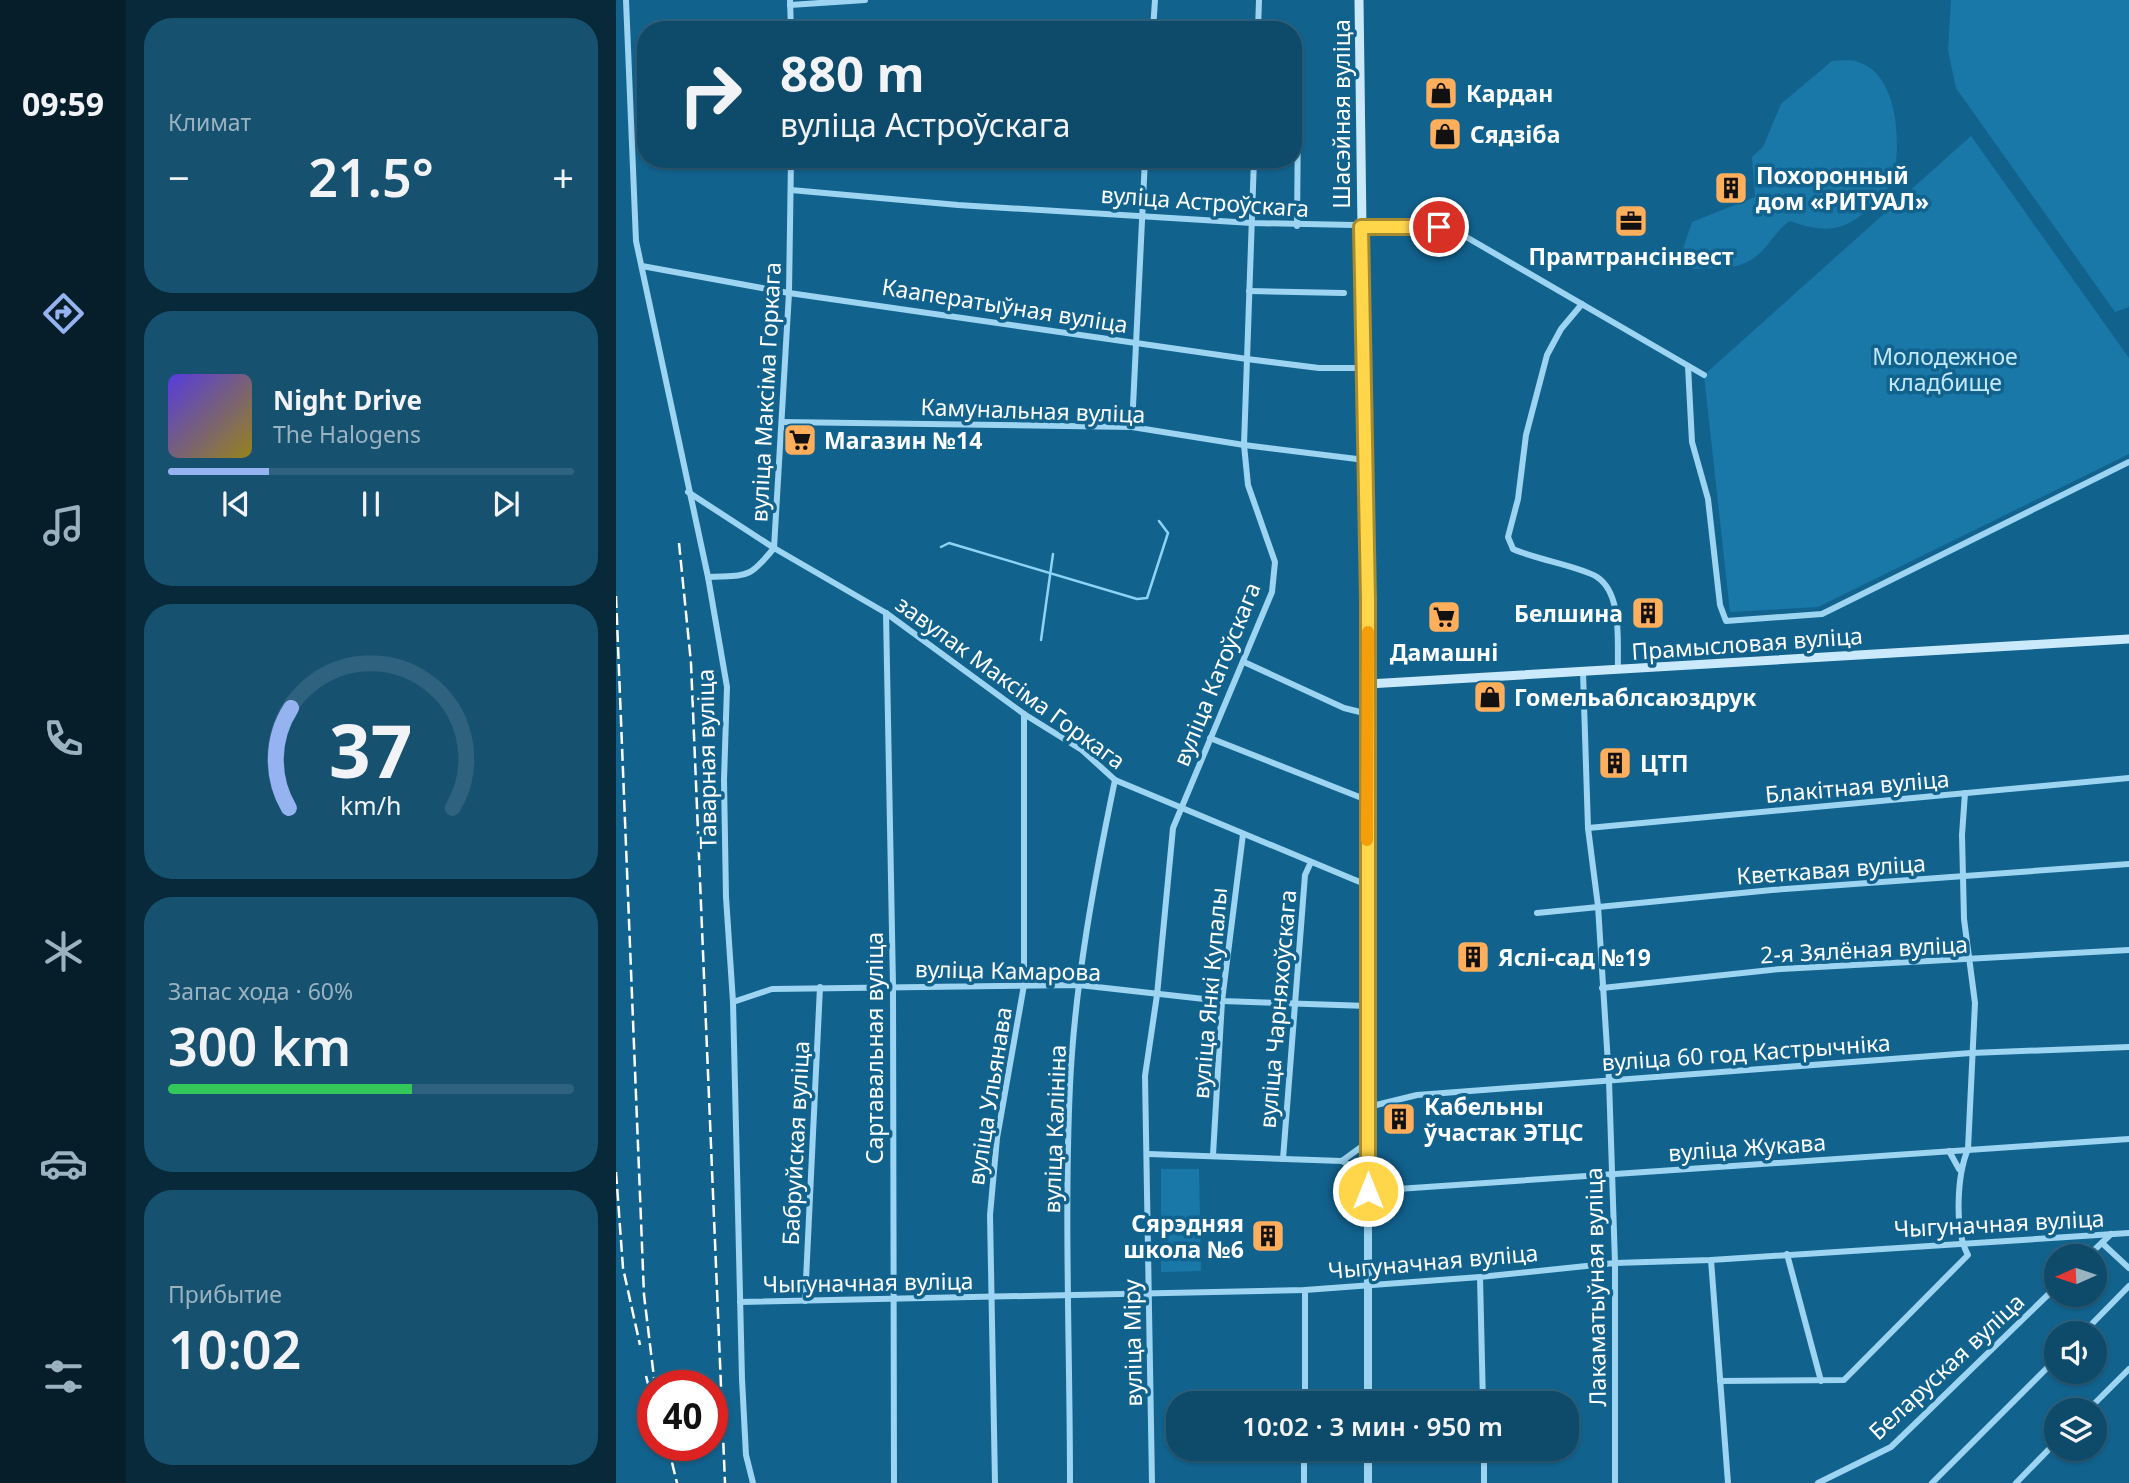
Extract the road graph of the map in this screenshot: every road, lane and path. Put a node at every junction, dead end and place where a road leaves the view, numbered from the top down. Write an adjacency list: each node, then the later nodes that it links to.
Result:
1 (626, 0): 20 (street, Таварная вуліца)
2 (865, 0): 6 (street)
3 (1155, 0): 9 (street)
4 (1259, 0): 10 (street)
5 (1359, 0): 19 (main road, Шасэйная вуліца)
6 (847, 1): 7 (street)
7 (790, 3): 8 (street)
8 (791, 21)
9 (1154, 21)
10 (1258, 21)
11 (791, 168): 15 (street, вуліца Максіма Горкага)
12 (1145, 168): 16 (street)
13 (1254, 168): 17 (street, вуліца Катоўскага)
14 (1298, 168): 18 (street)
15 (790, 190): 16 (street, вуліца Астроўскага); 22 (street, вуліца Максіма Горкага)
16 (1142, 214): 17 (street, вуліца Астроўскага); 25 (street)
17 (1252, 223): 18 (street, вуліца Астроўскага); 21 (street, вуліца Катоўскага)
18 (1297, 226): 19 (street, вуліца Астроўскага)
19 (1361, 227): 24 (street, вуліца Астроўскага); 28 (main road, Шасэйная вуліца)
20 (642, 266): 22 (street, Кааператыўная вуліца); 35 (street, Таварная вуліца)
21 (1249, 291): 23 (street); 26 (street, вуліца Катоўскага)
22 (789, 292): 25 (street, Кааператыўная вуліца); 30 (street, вуліца Максіма Горкага)
23 (1344, 293)
24 (1582, 304): 27 (street, вуліца Астроўскага); 41 (street)
25 (1136, 343): 26 (street, Кааператыўная вуліца); 31 (street)
26 (1247, 359): 28 (street, Кааператыўная вуліца); 32 (street, вуліца Катоўскага)
27 (1688, 366): 29 (street, вуліца Астроўскага); 34 (street)
28 (1364, 368): 33 (main road, Шасэйная вуліца)
29 (1704, 375)
30 (782, 422): 31 (street, Камунальная вуліца); 36 (street, вуліца Максіма Горкага)
31 (1132, 427): 32 (street, Камунальная вуліца)
32 (1244, 445): 33 (street, Камунальная вуліца); 40 (street, вуліца Катоўскага)
33 (1366, 460): 43 (main road, Шасэйная вуліца)
34 (2129, 462)
35 (688, 492): 36 (street, завулак Максіма Горкага); 37 (street, Таварная вуліца)
36 (774, 548): 37 (street, вуліца Максіма Горкага); 38 (street, завулак Максіма Горкага)
37 (708, 577): 69 (street, Таварная вуліца)
38 (886, 613): 44 (street, завулак Максіма Горкага); 64 (street, Сартавальная вуліца)
39 (2129, 639): 41 (main road, Прамысловая вуліца)
40 (1244, 662): 45 (street); 46 (street, вуліца Катоўскага)
41 (1618, 670): 42 (main road, Прамысловая вуліца)
42 (1583, 672): 43 (main road, Прамысловая вуліца); 52 (street, Лакаматыўная вуліца)
43 (1368, 684): 45 (street, Шасэйная вуліца)
44 (1024, 714): 48 (street, завулак Максіма Горкага); 62 (street, вуліца Ульянава)
45 (1368, 714): 50 (street, Шасэйная вуліца)
46 (1210, 738): 50 (street); 51 (street, вуліца Катоўскага)
47 (2129, 778): 49 (street, Блакітная вуліца)
48 (1115, 780): 51 (street, завулак Максіма Горкага); 63 (street, вуліца Калініна)
49 (1965, 793): 52 (street, Блакітная вуліца); 56 (street)
50 (1367, 800): 57 (street, Шасэйная вуліца)
51 (1181, 806): 53 (street, завулак Максіма Горкага); 67 (street, вуліца Катоўскага)
52 (1588, 828): 58 (street, Лакаматыўная вуліца)
53 (1243, 834): 54 (street, завулак Максіма Горкага); 68 (street, вуліца Янкі Купалы)
54 (1311, 862): 57 (street, завулак Максіма Горкага); 70 (street, вуліца Чарняхоўскага)
55 (2129, 864): 56 (street, Кветкавая вуліца)
56 (1962, 877): 58 (street, Кветкавая вуліца); 61 (street)
57 (1367, 886): 71 (street, Шасэйная вуліца)
58 (1598, 906): 59 (street, Кветкавая вуліца); 66 (street, Лакаматыўная вуліца)
59 (1536, 913)
60 (2129, 950): 61 (street, 2-я Зялёная вуліца)
61 (1970, 961): 66 (street, 2-я Зялёная вуліца); 73 (street)
62 (1024, 985): 63 (street, вуліца Камарова); 64 (street, вуліца Камарова); 103 (street, вуліца Ульянава)
63 (1079, 985): 67 (street, вуліца Камарова); 102 (street, вуліца Калініна)
64 (893, 986): 65 (street, вуліца Камарова); 105 (street, Сартавальная вуліца)
65 (820, 987): 69 (street, вуліца Камарова); 107 (street, Бабруйская вуліца)
66 (1602, 988): 75 (street, Лакаматыўная вуліца)
67 (1157, 995): 68 (street, вуліца Камарова); 74 (street, вуліца Катоўскага)
68 (1223, 1001): 70 (street, вуліца Камарова); 82 (street, вуліца Янкі Купалы)
69 (733, 1002): 106 (street, Таварная вуліца)
70 (1294, 1004): 71 (street, вуліца Камарова); 83 (street, вуліца Чарняхоўскага)
71 (1368, 1006): 76 (street, Шасэйная вуліца)
72 (2129, 1047): 73 (street, вуліца 60 год Кастрычніка)
73 (1971, 1053): 75 (street, вуліца 60 год Кастрычніка); 79 (street)
74 (1145, 1076): 81 (street, вуліца Міру)
75 (1609, 1080): 76 (street, вуліца 60 год Кастрычніка); 86 (street, Лакаматыўная вуліца)
76 (1368, 1107): 78 (street, Шасэйная вуліца)
77 (2129, 1139): 79 (street, вуліца Жукава)
78 (1368, 1142): 84 (street); 87 (street, Шасэйная вуліца)
79 (1968, 1149): 80 (street, вуліца Жукава); 85 (street)
80 (1949, 1151): 85 (street); 86 (street, вуліца Жукава)
81 (1148, 1154): 82 (street); 101 (street, вуліца Міру)
82 (1213, 1155): 83 (street)
83 (1283, 1159): 84 (street)
84 (1342, 1161): 87 (street)
85 (1959, 1169): 91 (street)
86 (1610, 1174): 88 (street, вуліца Жукава); 95 (street, Лакаматыўная вуліца)
87 (1368, 1175): 88 (street, Шасэйная вуліца)
88 (1368, 1191): 98 (street, Шасэйная вуліца)
89 (2129, 1233): 90 (street, Чыгуначная вуліца)
90 (2111, 1234): 91 (street, Чыгуначная вуліца); 92 (street)
91 (1961, 1242): 93 (street, Чыгуначная вуліца); 112 (street)
92 (2102, 1243): 96 (street)
93 (1787, 1254): 94 (street, Чыгуначная вуліца); 112 (street)
94 (1711, 1260): 95 (street, Чыгуначная вуліца); 111 (street)
95 (1615, 1262): 97 (street, Чыгуначная вуліца); 129 (street, Лакаматыўная вуліца)
96 (2129, 1268)
97 (1480, 1277): 98 (street, Чыгуначная вуліца); 115 (street)
98 (1367, 1284): 100 (street, Чыгуначная вуліца); 114 (street, Шасэйная вуліца)
99 (2129, 1286): 108 (street)
100 (1305, 1290): 101 (street, Чыгуначная вуліца); 113 (street)
101 (1149, 1291): 102 (street, Чыгуначная вуліца); 125 (street, вуліца Міру)
102 (1070, 1294): 103 (street, Чыгуначная вуліца); 124 (street, вуліца Калініна)
103 (991, 1297): 105 (street, Чыгуначная вуліца); 123 (street, вуліца Ульянава)
104 (2044, 1299): 131 (street, Беларуская вуліца)
105 (892, 1300): 107 (street, Чыгуначная вуліца); 122 (street, Сартавальная вуліца)
106 (740, 1301): 107 (street, Чыгуначная вуліца); 121 (street, Таварная вуліца)
107 (805, 1301)
108 (2095, 1321)
109 (2129, 1369): 116 (street)
110 (2044, 1371): 132 (street)
111 (1720, 1381): 112 (street); 130 (street)
112 (1821, 1381)
113 (1305, 1391)
114 (1368, 1391)
115 (1483, 1391)
116 (2100, 1398)
117 (2044, 1454): 133 (street)
118 (1304, 1461): 126 (street)
119 (1368, 1461): 127 (street)
120 (1483, 1461): 128 (street)
121 (753, 1483)
122 (894, 1483)
123 (995, 1483)
124 (1070, 1483)
125 (1152, 1483)
126 (1304, 1483)
127 (1368, 1483)
128 (1484, 1483)
129 (1615, 1483)
130 (1728, 1483)
131 (1818, 1483)
132 (1932, 1483)
133 (2016, 1483)

